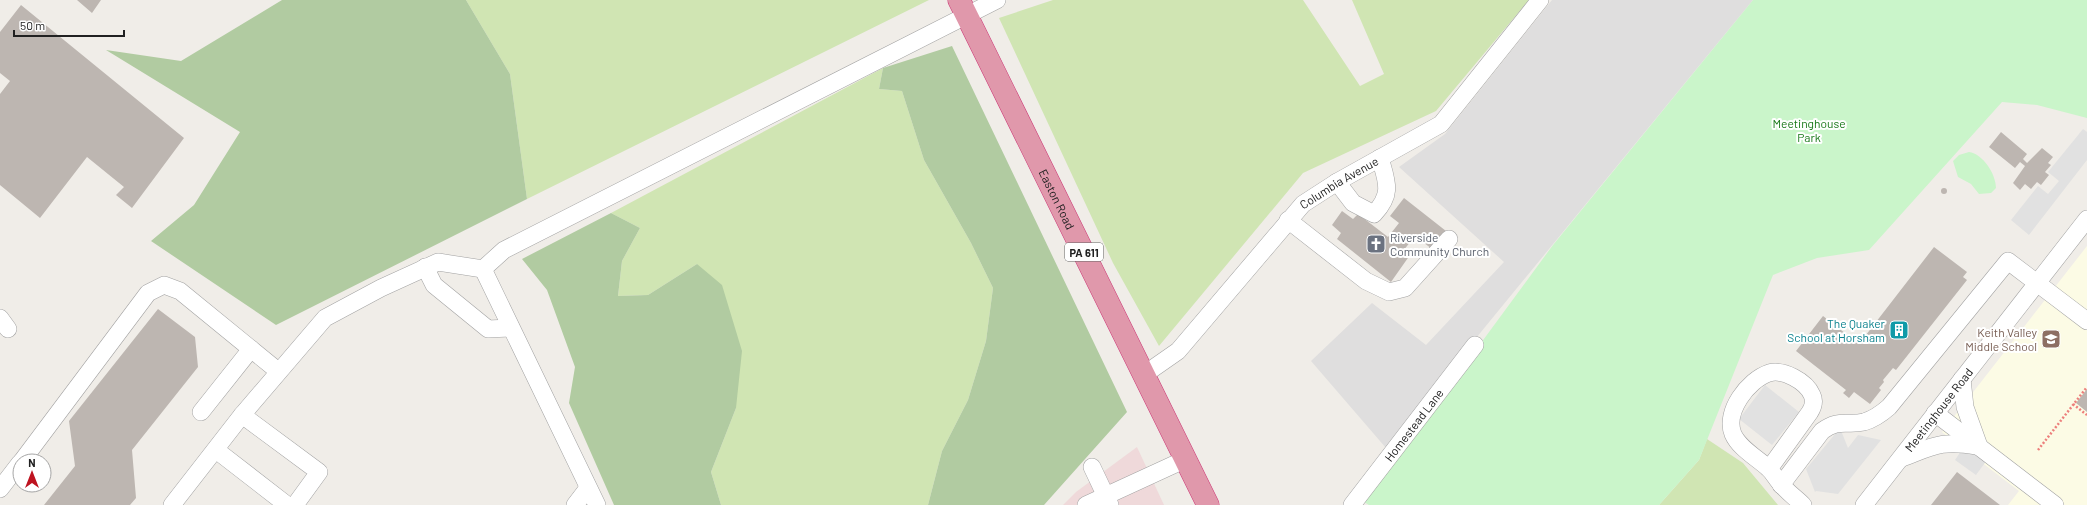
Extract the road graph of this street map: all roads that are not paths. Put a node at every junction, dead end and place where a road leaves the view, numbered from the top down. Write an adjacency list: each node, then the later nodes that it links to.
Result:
1 (997, 0): 3 (street)
2 (1540, 0): 4 (street, Columbia Avenue)
3 (963, 7): 10 (street); 17 (highway, Easton Road / PA 611)
4 (1380, 158): 5 (street, Columbia Avenue); 5 (street)
5 (1337, 182): 7 (street, Columbia Avenue)
6 (2087, 219): 11 (street, Meetinghouse Road)
7 (1288, 220): 8 (street); 17 (street, Columbia Avenue)
8 (1449, 239)
9 (425, 267): 10 (street); 13 (street); 16 (street)
10 (483, 269): 13 (street)
11 (2036, 282): 12 (street); 18 (street, Meetinghouse Road); 30 (street)
12 (2087, 320)
13 (511, 328): 31 (street)
14 (1474, 345): 41 (street, Homestead Lane)
15 (251, 349): 16 (street); 19 (street); 24 (street)
16 (278, 371): 21 (street)
17 (1145, 374): 26 (highway, Easton Road / PA 611)
18 (1962, 379): 20 (street, Meetinghouse Road); 22 (street)
19 (201, 412)
20 (1935, 413): 22 (street); 25 (street, Meetinghouse Road)
21 (242, 415): 23 (street); 36 (street)
22 (1979, 446): 25 (street); 44 (street)
23 (216, 450): 34 (street); 35 (street)
24 (28, 453)
25 (1902, 458): 43 (street, Meetinghouse Road)
26 (1186, 459): 33 (street); 40 (highway, Easton Road / PA 611)
27 (1092, 467): 33 (street)
28 (1769, 469): 28 (street); 30 (street)
29 (12, 474): 32 (street)
30 (1782, 485): 42 (street)
31 (588, 488): 37 (street); 38 (street)
32 (0, 489)
33 (1108, 500): 39 (street)
34 (172, 505)
35 (287, 505)
36 (295, 505)
37 (575, 505)
38 (597, 505)
39 (1086, 505)
40 (1208, 505)
41 (1352, 505)
42 (1803, 505)
43 (1864, 505)
44 (2055, 505)

